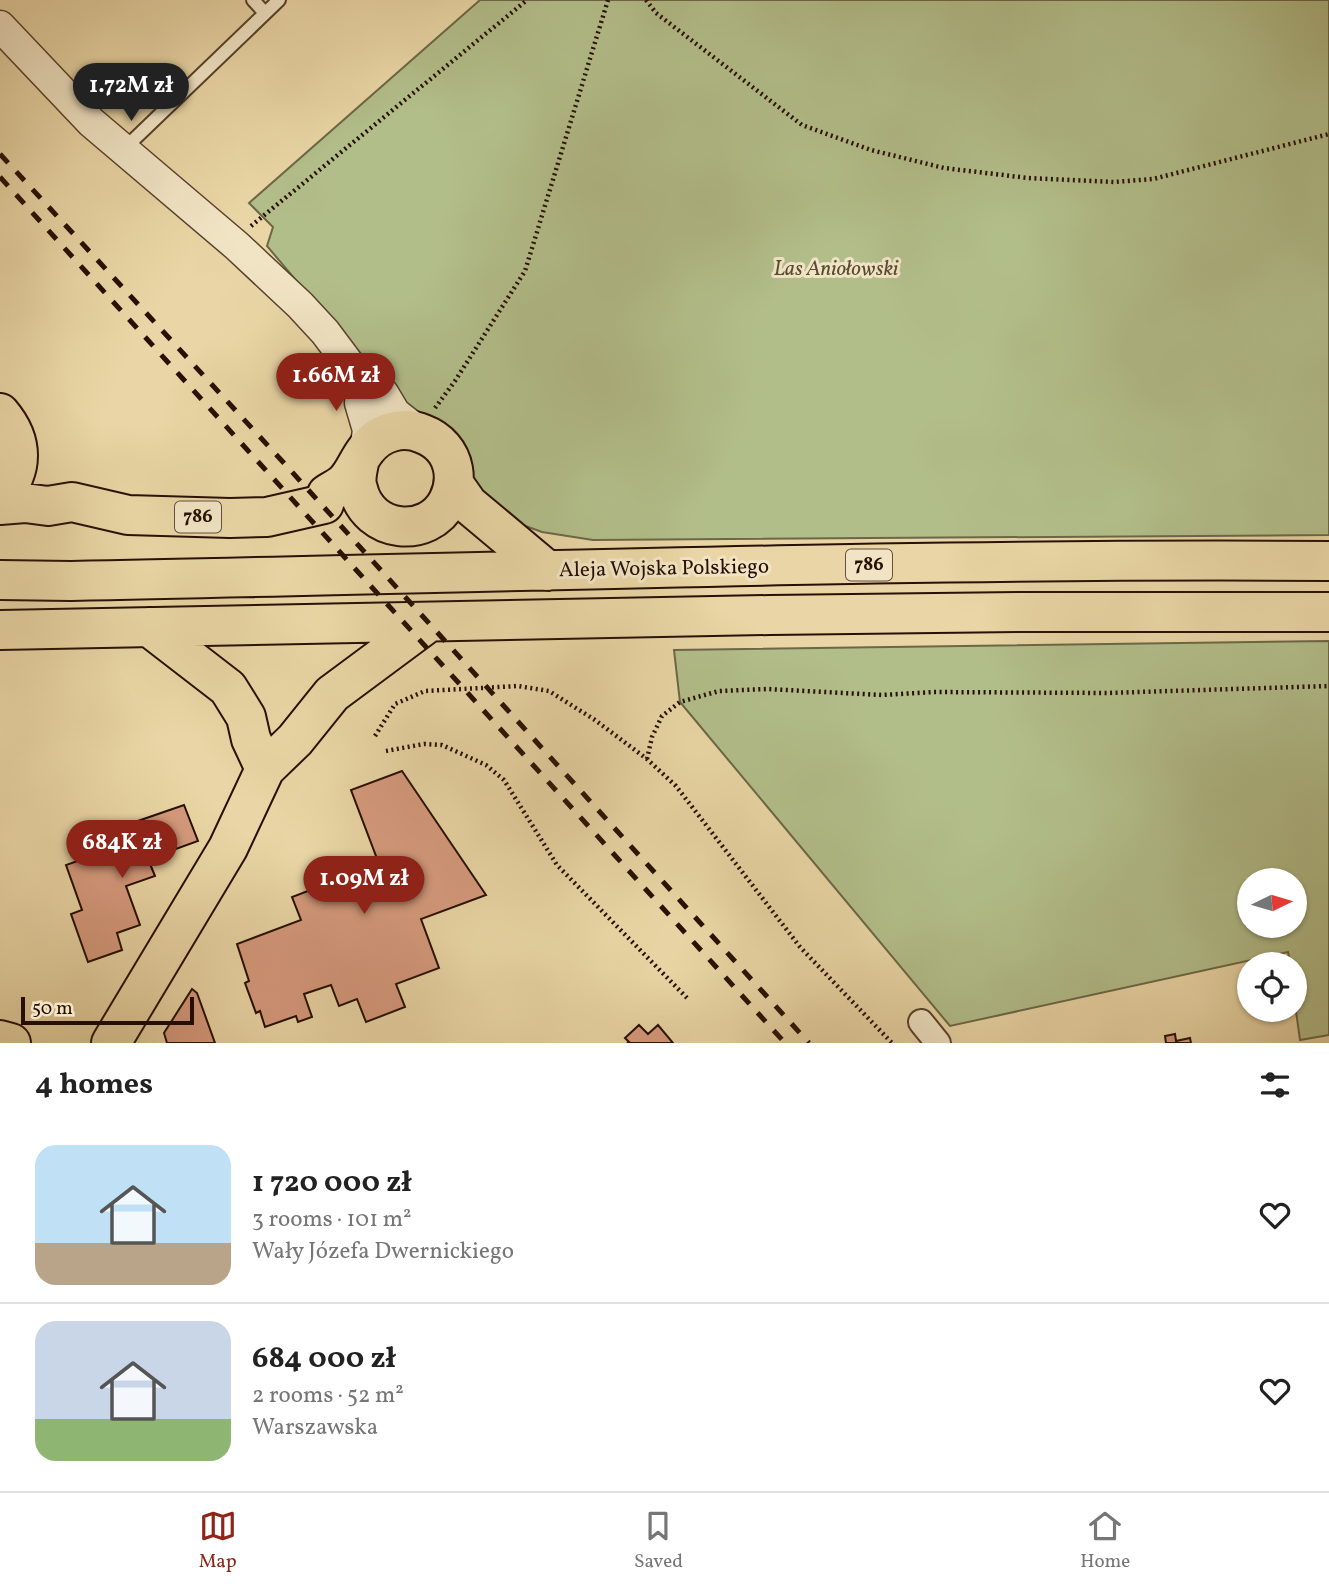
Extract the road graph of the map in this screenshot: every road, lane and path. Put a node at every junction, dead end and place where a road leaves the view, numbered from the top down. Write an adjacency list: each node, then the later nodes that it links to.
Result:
1 (253, 0): 6 (lane)
2 (279, 0): 6 (lane)
3 (527, 0): 10 (path)
4 (608, 0): 13 (path)
5 (646, 0): 8 (path)
6 (265, 13): 9 (lane)
7 (0, 26): 9 (street)
8 (1329, 134)
9 (124, 149): 10 (street)
10 (237, 246): 11 (street)
11 (361, 380): 13 (street); 15 (street)
12 (0, 413): 14 (main road)
13 (418, 432): 15 (main road); 16 (main road)
14 (19, 456): 17 (main road); 18 (main road)
15 (362, 457): 19 (main road); 21 (main road)
16 (454, 484): 21 (main road, 786); 23 (main road)
17 (0, 498)
18 (72, 502): 19 (main road, 786); 20 (main road, 786)
19 (324, 504): 21 (main road, 786)
20 (0, 505)
21 (369, 512)
22 (1329, 561): 23 (main road, Aleja Wojska Polskiego / 786)
23 (548, 571): 24 (main road, Aleja Wojska Polskiego)
24 (0, 580)
25 (1329, 612): 26 (main road)
26 (429, 622): 27 (main road); 33 (main road)
27 (149, 627): 28 (main road); 33 (main road)
28 (0, 630)
29 (1329, 686): 32 (path)
30 (375, 736): 32 (path)
31 (386, 751): 34 (path)
32 (647, 760): 39 (path)
33 (265, 769): 36 (main road)
34 (689, 1000)
35 (921, 1022): 40 (street)
36 (110, 1041)
37 (0, 1042): 38 (main road)
38 (11, 1043)
39 (891, 1043)
40 (939, 1043)

